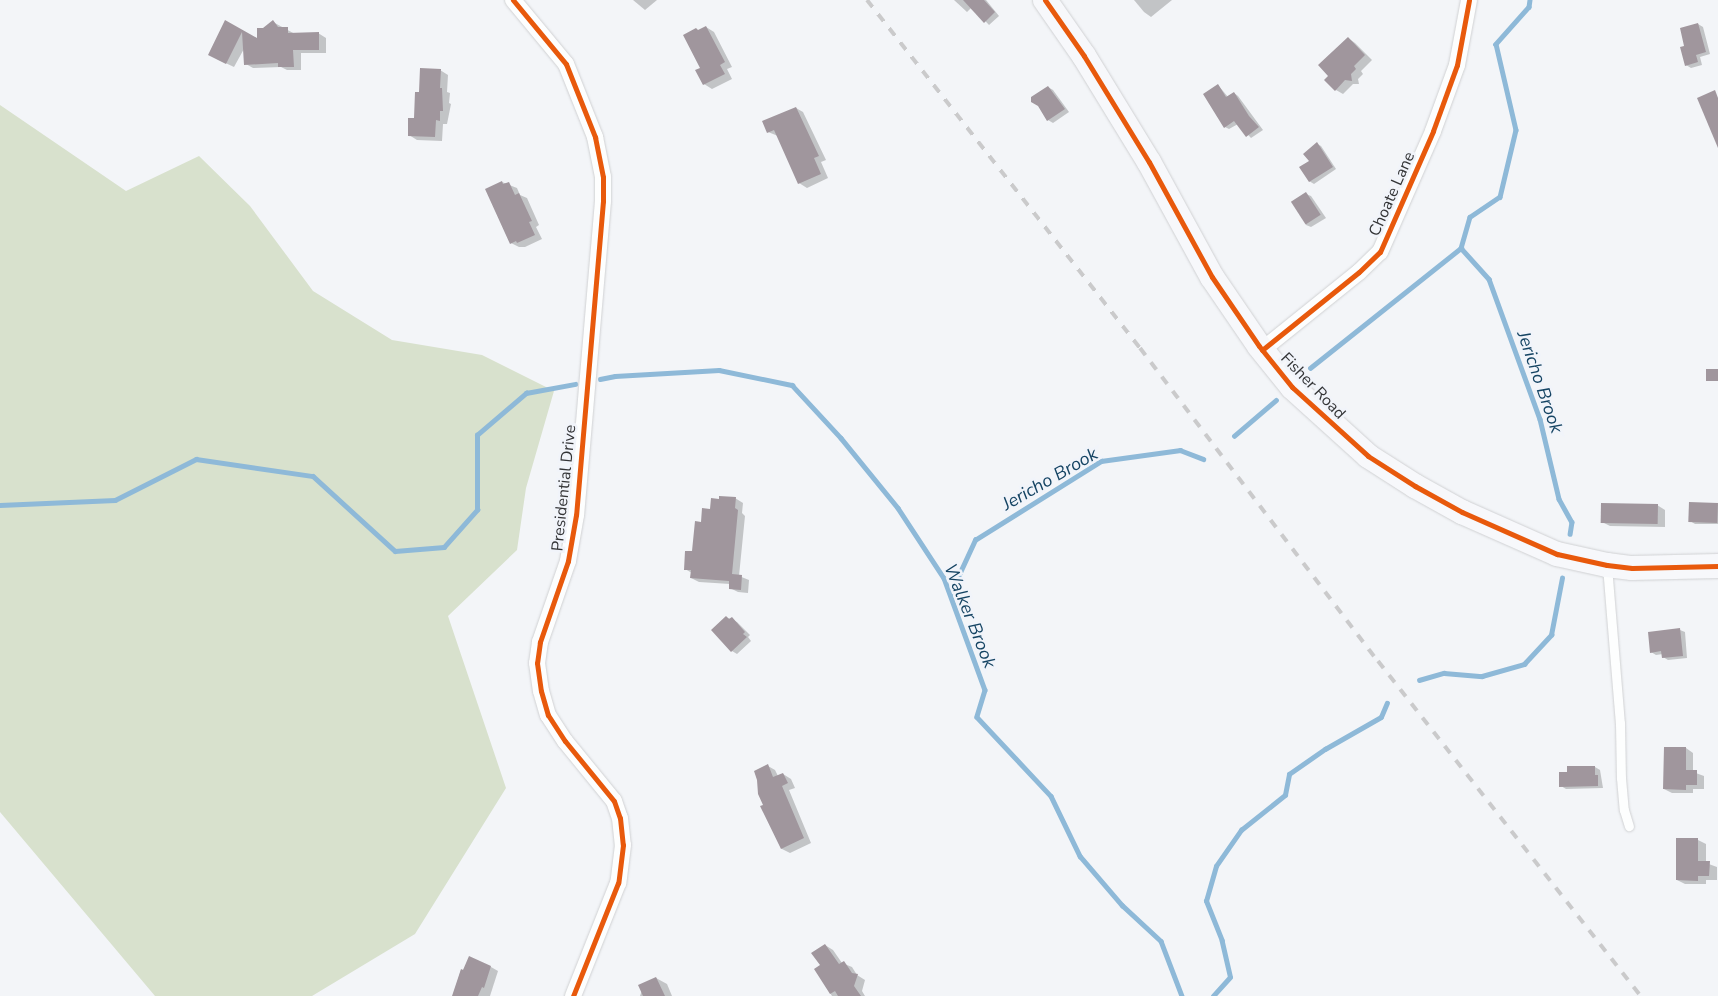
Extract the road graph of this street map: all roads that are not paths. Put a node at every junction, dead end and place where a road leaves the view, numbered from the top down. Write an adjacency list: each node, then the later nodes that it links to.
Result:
1 (513, 0): 8 (street, Presidential Drive)
2 (1045, 0): 4 (street, Fisher Road)
3 (1469, 0): 4 (street, Choate Lane)
4 (1262, 350): 5 (street, Fisher Road)
5 (1607, 565): 6 (street, Fisher Road); 7 (lane)
6 (1718, 566)
7 (1629, 826)
8 (573, 996)

